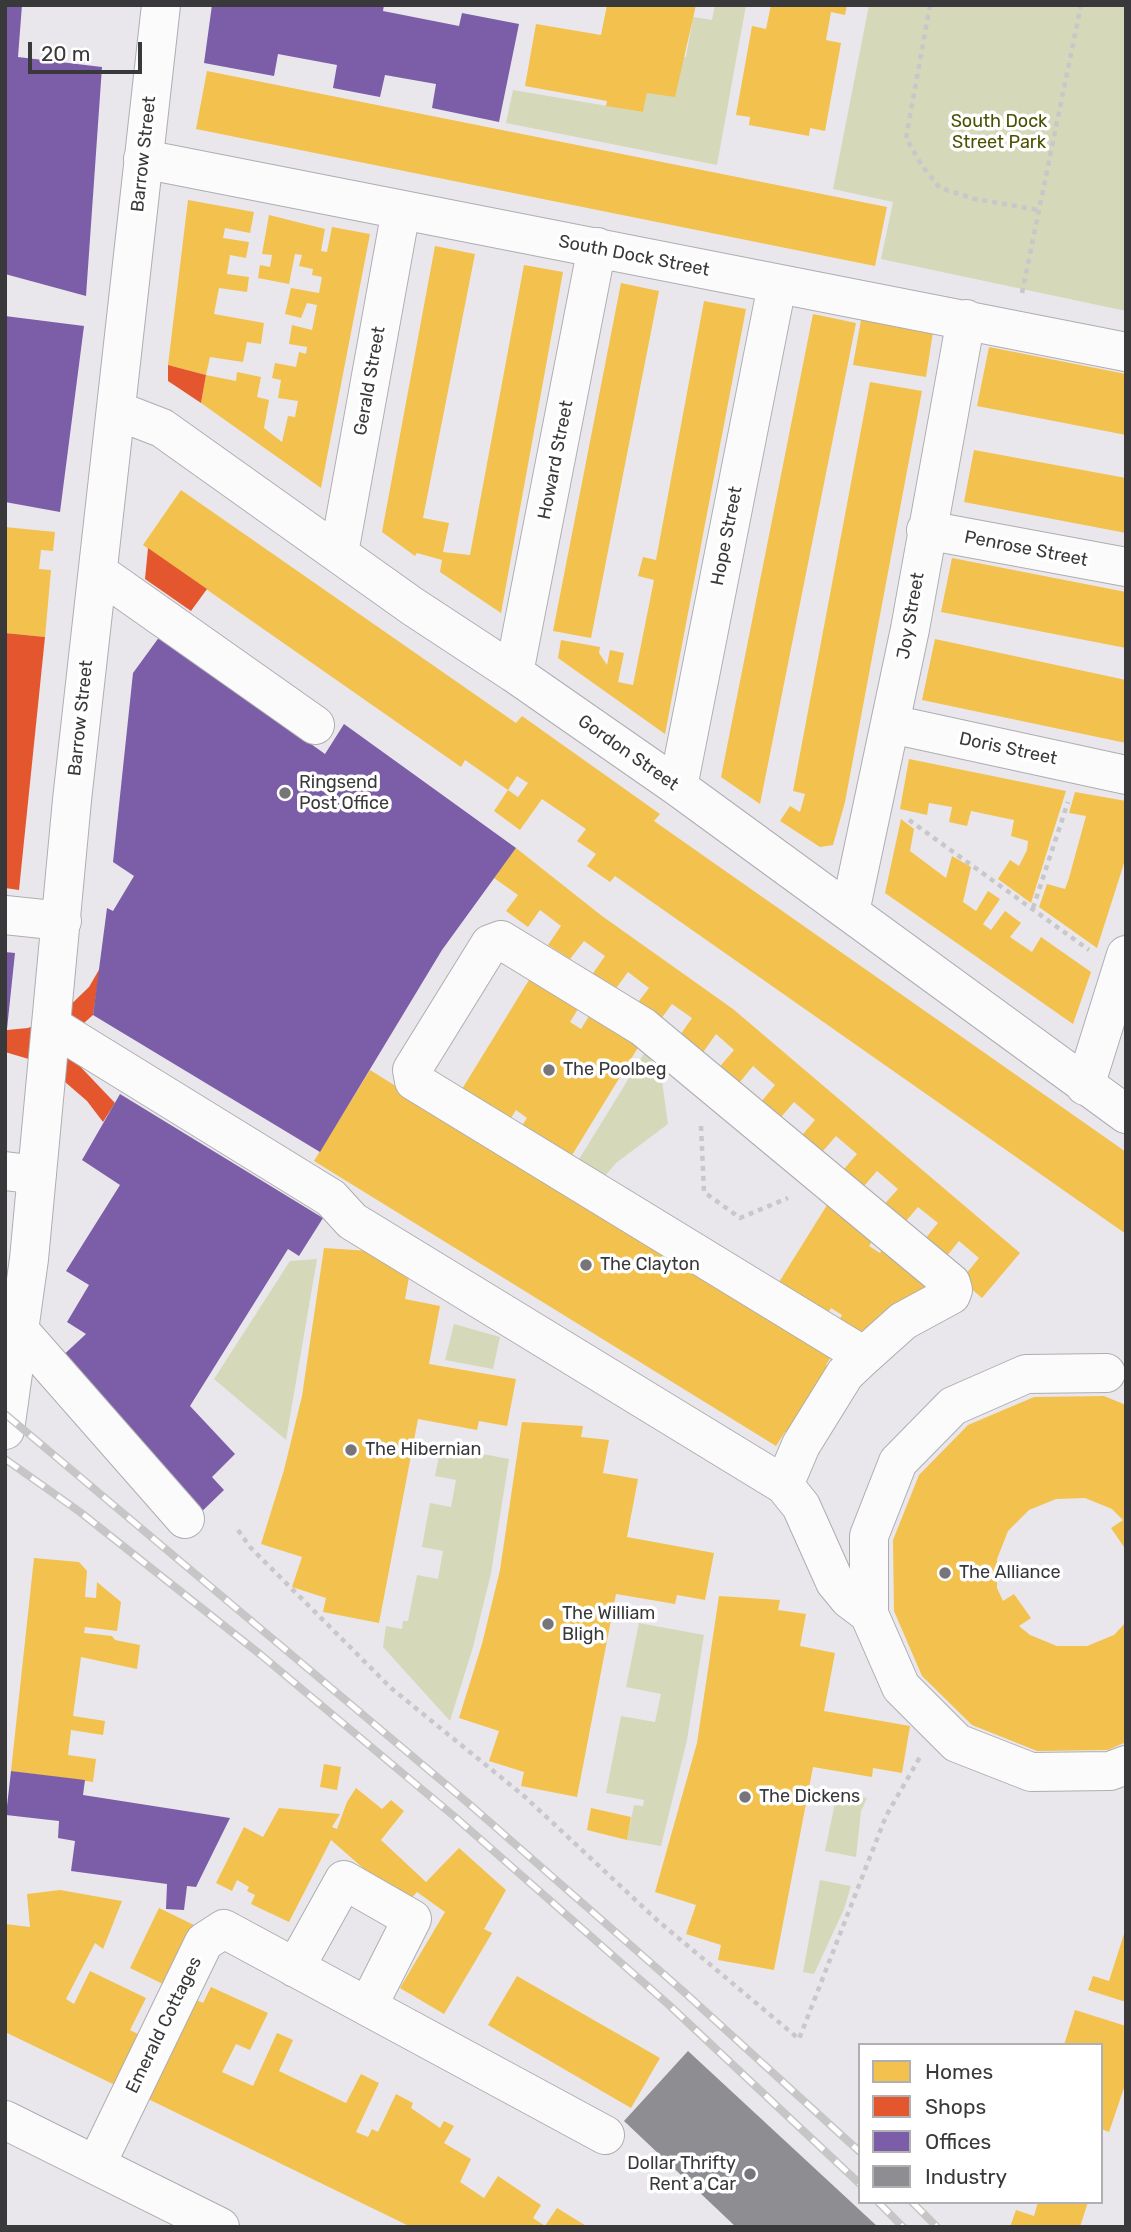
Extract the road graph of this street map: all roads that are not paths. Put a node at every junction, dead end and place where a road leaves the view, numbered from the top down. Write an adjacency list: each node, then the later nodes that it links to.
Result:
1 (161, 5): 2 (street, Barrow Street)
2 (143, 159): 3 (street, South Dock Street); 8 (street, Barrow Street)
3 (401, 210): 4 (street, South Dock Street); 10 (street, Gerald Street)
4 (597, 247): 5 (street, South Dock Street); 13 (street, Howard Street)
5 (777, 285): 6 (street, South Dock Street); 17 (street, Hope Street)
6 (966, 319): 7 (street, South Dock Street); 9 (street, Joy Street)
7 (1126, 352)
8 (118, 411): 10 (street, Gordon Street); 12 (street, Barrow Street)
9 (926, 530): 11 (street, Penrose Street); 14 (street, Joy Street)
10 (339, 553): 13 (street, Gordon Street)
11 (1126, 567)
12 (98, 572): 15 (street); 20 (street, Barrow Street)
13 (514, 673): 17 (street, Gordon Street)
14 (891, 724): 16 (street, Doris Street); 18 (street, Joy Street)
15 (314, 725)
16 (1126, 775)
17 (678, 787): 18 (street, Gordon Street)
18 (850, 912): 23 (street, Gordon Street)
19 (5, 915): 20 (street)
20 (62, 921): 22 (street, Barrow Street)
21 (1123, 963): 23 (street)
22 (52, 1026): 25 (street, Barrow Street); 30 (street)
23 (1085, 1086): 24 (street, Gordon Street)
24 (1126, 1114)
25 (21, 1173): 26 (street, Barrow Street)
26 (19, 1330): 29 (street, Barrow Street); 31 (street)
27 (864, 1356): 27 (street); 30 (street)
28 (1106, 1373): 32 (street)
29 (5, 1430)
30 (784, 1485): 32 (street)
31 (185, 1518)
32 (869, 1614): 33 (street)
33 (1126, 1765)
34 (295, 1968): 35 (street, Emerald Cottages); 35 (street); 38 (street, Emerald Cottages)
35 (368, 2006): 37 (street, Emerald Cottages)
36 (5, 2120): 38 (street)
37 (605, 2136)
38 (96, 2165): 39 (street)
39 (220, 2227)

